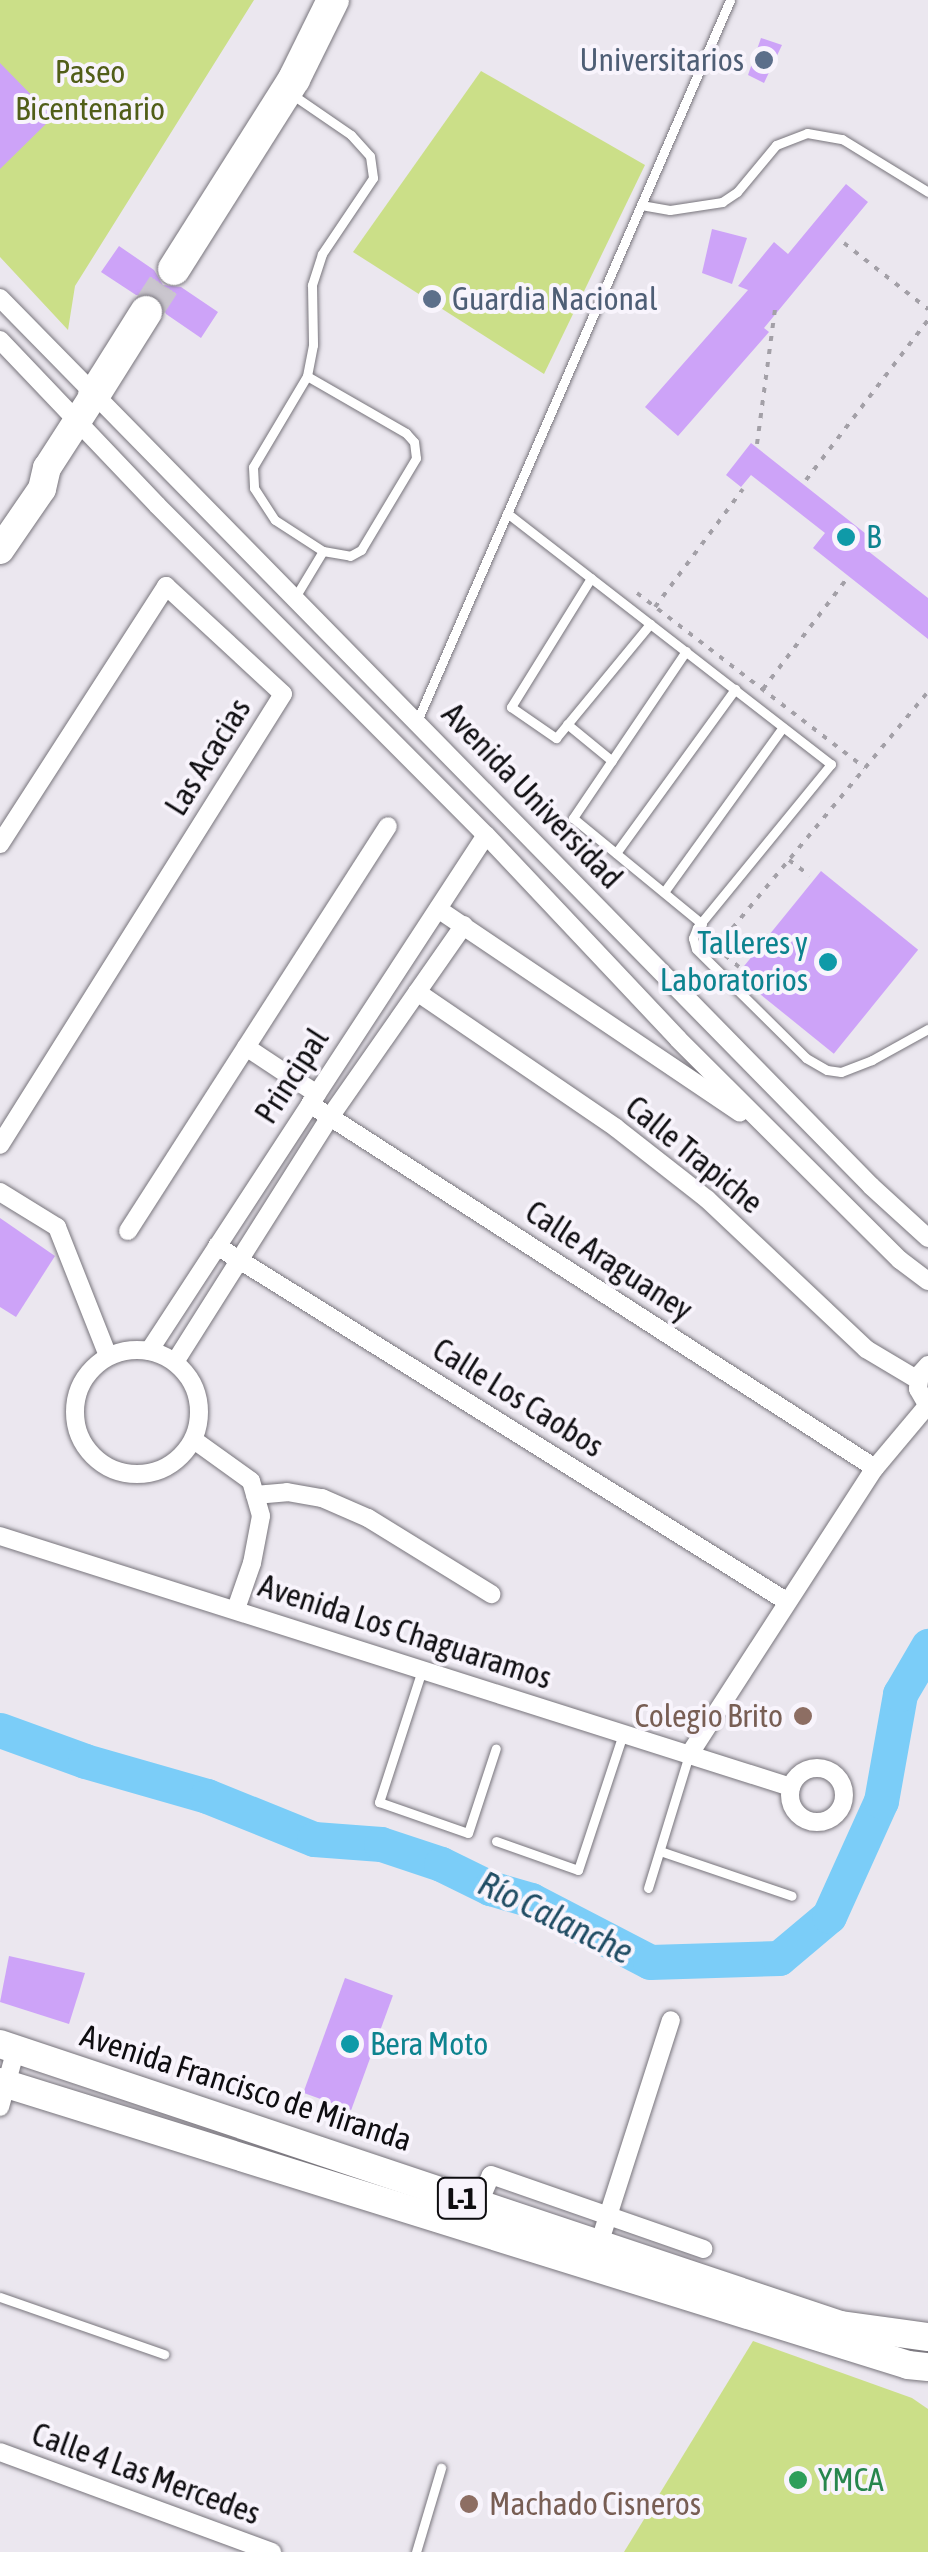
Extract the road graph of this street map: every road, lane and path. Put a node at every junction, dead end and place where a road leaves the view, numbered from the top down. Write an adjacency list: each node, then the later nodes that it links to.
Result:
1 (332, 0): 4 (highway)
2 (359, 0): 4 (highway)
3 (730, 0): 6 (lane)
4 (290, 85): 8 (highway); 15 (lane)
5 (928, 192): 6 (lane)
6 (641, 205): 21 (lane)
7 (844, 242): 11 (path)
8 (174, 269)
9 (0, 298): 16 (street)
10 (776, 308): 17 (path)
11 (928, 309)
12 (146, 312): 16 (highway)
13 (928, 320): 19 (path)
14 (0, 340): 16 (street)
15 (308, 376): 24 (lane); 24 (lane)
16 (86, 407): 18 (main road); 28 (street, Avenida Universidad); 38 (street, Avenida Universidad)
17 (757, 444)
18 (47, 468): 22 (main road); 23 (main road)
19 (806, 480)
20 (743, 488): 29 (path)
21 (507, 513): 25 (lane); 35 (lane)
22 (0, 521)
23 (0, 550)
24 (323, 551): 28 (lane)
25 (591, 578): 30 (lane); 36 (lane)
26 (846, 581): 33 (path)
27 (624, 584): 29 (path)
28 (294, 599): 35 (street, Avenida Universidad)
29 (655, 607): 33 (path)
30 (650, 624): 31 (lane); 36 (lane)
31 (686, 652): 32 (lane); 39 (lane)
32 (735, 689): 37 (lane); 44 (lane)
33 (763, 690): 40 (path)
34 (928, 692): 40 (path)
35 (417, 721): 38 (street); 61 (street, Avenida Universidad)
36 (567, 724): 39 (lane)
37 (783, 726): 47 (lane); 49 (lane)
38 (402, 750): 42 (street, Avenida Universidad)
39 (612, 761): 44 (lane)
40 (865, 768): 45 (path)
41 (388, 826): 54 (street)
42 (486, 835): 48 (street, Principal); 57 (street, Avenida Universidad)
43 (0, 844): 58 (street, Las Acacias)
44 (616, 853): 47 (lane)
45 (789, 860): 46 (path); 51 (path)
46 (810, 876)
47 (664, 892): 49 (lane)
48 (438, 909): 50 (street, Avenida Universidad); 55 (street, Principal)
49 (702, 924): 53 (lane)
50 (464, 925): 52 (street, Principal); 57 (street, Avenida Universidad)
51 (739, 967)
52 (417, 992): 56 (street, Principal); 68 (street, Calle Trapiche)
53 (928, 1029)
54 (246, 1048): 55 (street, Calle Araguaney); 60 (street)
55 (314, 1099): 56 (street, Calle Araguaney); 62 (street, Principal)
56 (330, 1117): 63 (street, Principal); 71 (street, Calle Araguaney)
57 (777, 1138): 64 (street, Avenida Universidad)
58 (0, 1146)
59 (0, 1192): 66 (street)
60 (128, 1232)
61 (928, 1238)
62 (217, 1246): 63 (street, Calle Los Caobos); 65 (street, Principal)
63 (238, 1258): 67 (street, Principal); 75 (street, Calle Los Caobos)
64 (928, 1281)
65 (150, 1350): 66 (street); 67 (street)
66 (108, 1356): 70 (street)
67 (174, 1362): 70 (street)
68 (923, 1372): 69 (street)
69 (928, 1406): 71 (street)
70 (194, 1440): 72 (street)
71 (875, 1468): 75 (street)
72 (255, 1495): 74 (street); 76 (street)
73 (0, 1536): 76 (street, Avenida Los Chaguaramos)
74 (491, 1594)
75 (786, 1600): 80 (street)
76 (236, 1609): 77 (street, Avenida Los Chaguaramos)
77 (422, 1669): 78 (street, Avenida Los Chaguaramos); 79 (lane)
78 (623, 1734): 80 (street, Avenida Los Chaguaramos); 82 (lane)
79 (496, 1748)
80 (689, 1755): 81 (street, Avenida Los Chaguaramos); 83 (lane)
81 (791, 1787)
82 (496, 1842)
83 (660, 1851): 84 (lane); 85 (lane)
84 (648, 1888)
85 (792, 1896)
86 (671, 2020): 90 (street)
87 (8, 2046): 88 (street); 89 (main road, Avenida Francisco de Miranda / L-1)
88 (3, 2091): 96 (main road, Avenida Francisco de Miranda / L-1)
89 (479, 2203): 90 (street); 91 (main road, Avenida Francisco de Miranda / L-1)
90 (609, 2215): 91 (street); 92 (street)
91 (600, 2244): 94 (main road, Avenida Francisco de Miranda / L-1)
92 (704, 2248)
93 (0, 2296): 95 (lane)
94 (928, 2337)
95 (164, 2354)
96 (921, 2370)
97 (0, 2452): 99 (street, Calle 4 Las Mercedes)
98 (441, 2468): 100 (lane)
99 (272, 2552)
100 (416, 2552)

